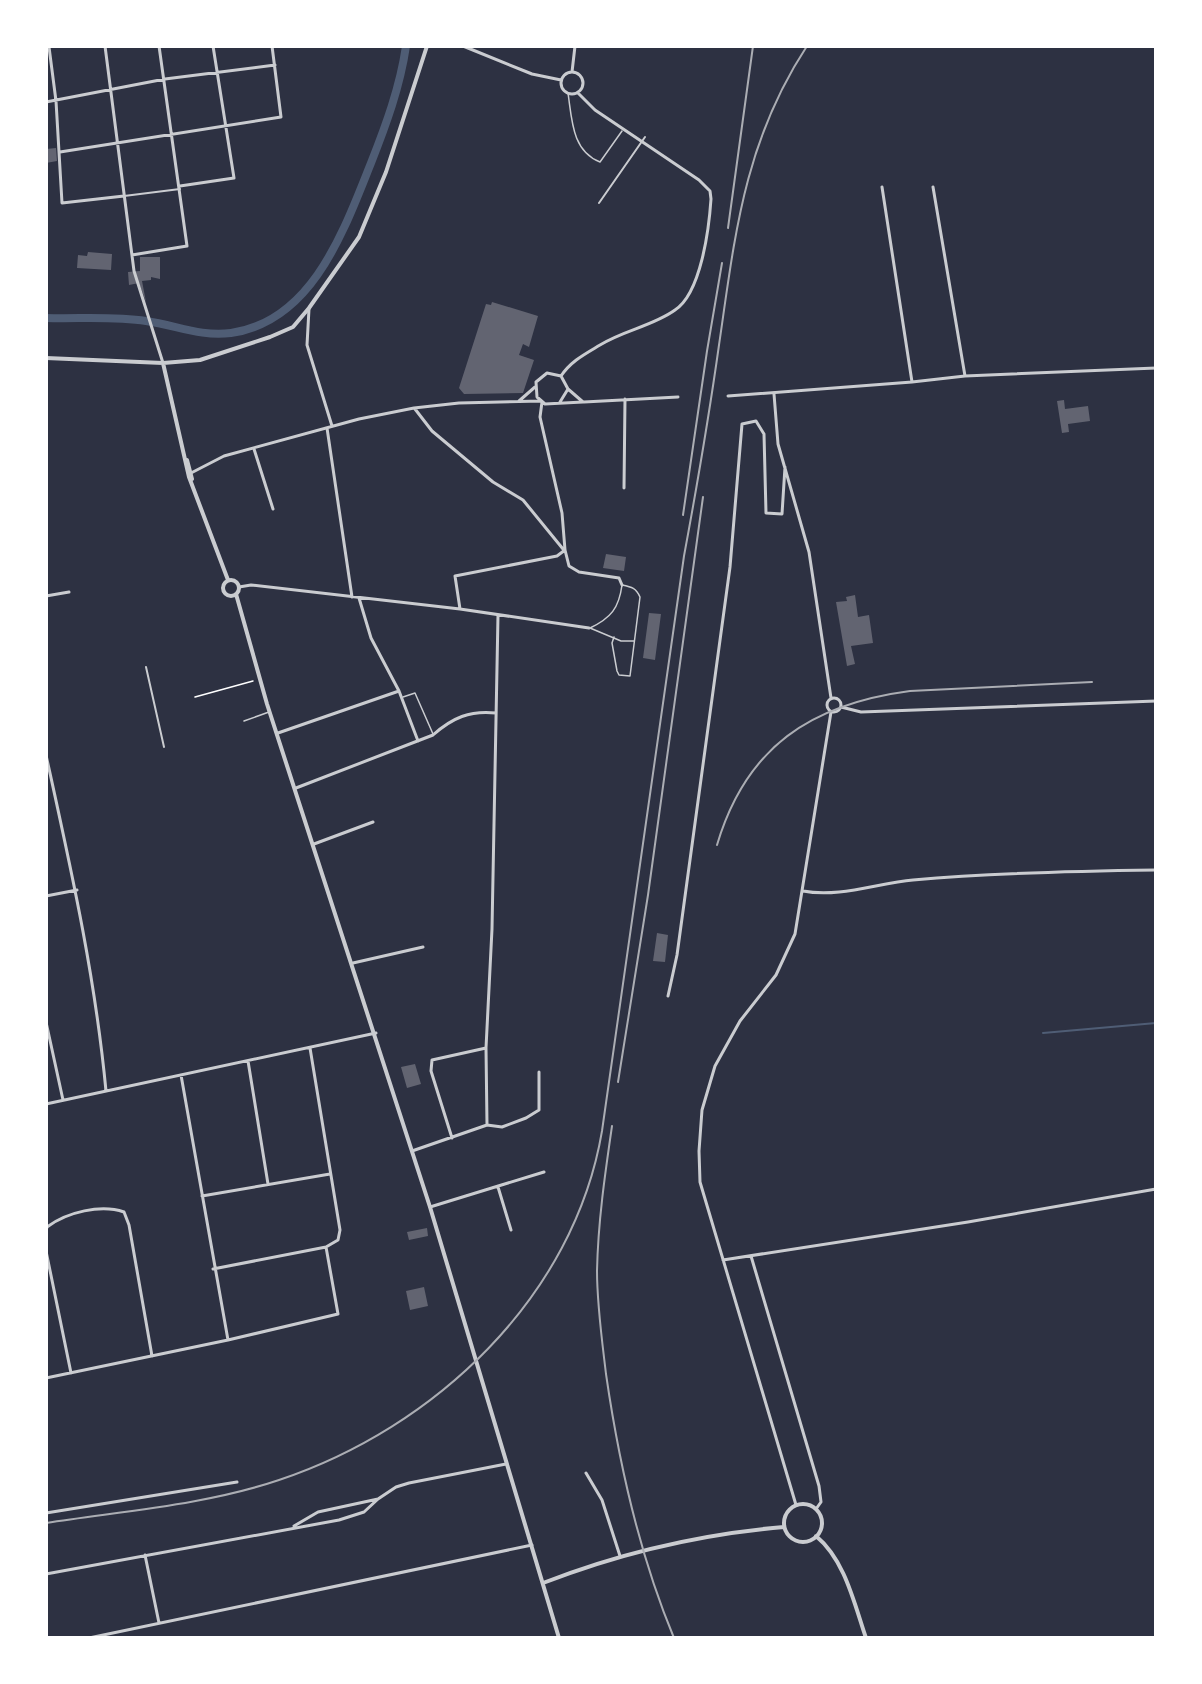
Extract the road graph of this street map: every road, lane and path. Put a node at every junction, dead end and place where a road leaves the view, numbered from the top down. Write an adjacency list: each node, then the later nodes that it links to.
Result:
1 (105, 46): 14 (street)
2 (159, 46): 12 (street)
3 (213, 46): 10 (street)
4 (272, 46): 9 (street)
5 (427, 46): 32 (street)
6 (463, 46): 13 (street)
7 (575, 46): 11 (street)
8 (48, 47): 17 (street)
9 (275, 65): 10 (street); 19 (street)
10 (217, 72): 12 (street); 19 (street)
11 (572, 72): 13 (street); 16 (street)
12 (165, 79): 14 (street); 21 (street)
13 (561, 80): 15 (street)
14 (109, 91): 17 (street); 24 (street)
15 (568, 93): 16 (street); 20 (lane)
16 (578, 93): 20 (street)
17 (56, 100): 18 (street); 25 (street)
18 (46, 102)
19 (224, 125): 21 (street); 26 (street)
20 (623, 129): 23 (street)
21 (172, 134): 24 (street); 26 (street)
22 (645, 137): 23 (street)
23 (642, 141): 30 (street); 36 (street)
24 (116, 144): 25 (street); 29 (street)
25 (60, 152): 29 (street)
26 (180, 187): 29 (street); 31 (street)
27 (933, 187): 37 (street)
28 (882, 188): 38 (street)
29 (124, 196): 31 (street)
30 (599, 203)
31 (132, 255): 34 (street)
32 (309, 308): 34 (street); 50 (street)
33 (46, 358): 34 (street)
34 (163, 363): 53 (street)
35 (1155, 368): 37 (street)
36 (561, 375): 39 (street); 40 (street)
37 (965, 376): 38 (street)
38 (912, 382): 41 (street)
39 (535, 387): 45 (street); 46 (street)
40 (568, 388): 47 (street); 48 (street)
41 (774, 394): 42 (street); 54 (street)
42 (728, 396)
43 (678, 397): 44 (street)
44 (626, 399): 48 (street); 57 (street)
45 (541, 401): 46 (street); 47 (street); 59 (street)
46 (518, 402): 49 (street)
47 (560, 402): 48 (street)
48 (583, 402)
49 (414, 408): 50 (street); 59 (street)
50 (332, 426): 51 (street)
51 (327, 428): 52 (street); 66 (street)
52 (254, 448): 55 (street); 58 (street)
53 (185, 457): 55 (street); 56 (street)
54 (785, 467): 78 (street); 99 (street)
55 (191, 473): 56 (street)
56 (192, 483): 60 (street)
57 (624, 488)
58 (273, 509)
59 (565, 550): 61 (street); 68 (street)
60 (228, 580): 62 (street); 64 (street)
61 (622, 585): 70 (lane); 72 (lane)
62 (239, 587): 64 (street); 66 (street)
63 (69, 592): 65 (street)
64 (236, 594): 74 (street)
65 (46, 596)
66 (352, 597): 67 (street)
67 (359, 598): 68 (street); 75 (street)
68 (460, 609): 69 (street)
69 (498, 615): 70 (street); 83 (street)
70 (589, 628): 71 (lane)
71 (614, 637): 72 (lane); 72 (lane)
72 (634, 641)
73 (146, 667): 88 (street)
74 (260, 679): 76 (path); 81 (street)
75 (399, 691): 77 (street); 85 (street)
76 (195, 697)
77 (402, 698): 86 (lane); 87 (street)
78 (831, 698): 80 (street); 82 (street)
79 (1155, 701): 80 (street)
80 (841, 707): 82 (street)
81 (270, 712): 84 (lane); 85 (street)
82 (831, 712): 95 (street)
83 (496, 713): 86 (street); 103 (street)
84 (244, 721)
85 (278, 733): 90 (street)
86 (433, 735): 87 (street)
87 (418, 741): 90 (street)
88 (164, 747)
89 (46, 755): 94 (street)
90 (296, 788): 92 (street)
91 (373, 822): 92 (street)
92 (314, 844): 98 (street)
93 (1155, 870): 95 (street)
94 (77, 890): 96 (street); 107 (street)
95 (803, 891): 125 (street)
96 (46, 896)
97 (423, 947): 98 (street)
98 (353, 963): 101 (street)
99 (668, 996)
100 (46, 1023): 108 (street)
101 (376, 1033): 102 (street); 112 (street)
102 (310, 1048): 104 (street); 114 (street)
103 (486, 1048): 110 (street); 111 (street)
104 (248, 1061): 106 (street); 115 (street)
105 (539, 1072): 110 (street)
106 (181, 1076): 107 (street); 118 (street)
107 (106, 1091): 108 (street)
108 (63, 1100): 109 (street)
109 (46, 1104)
110 (487, 1125): 111 (street)
111 (452, 1138): 112 (street)
112 (410, 1152): 119 (street)
113 (544, 1172): 116 (street)
114 (330, 1174): 115 (street); 122 (street)
115 (268, 1184): 118 (street)
116 (498, 1187): 119 (street); 120 (street)
117 (1155, 1190): 124 (street)
118 (201, 1196): 126 (street)
119 (430, 1207): 131 (street)
120 (511, 1230)
121 (46, 1231): 128 (street)
122 (326, 1247): 126 (street); 127 (street)
123 (46, 1251): 129 (street)
124 (750, 1256): 125 (street); 136 (street)
125 (723, 1260): 135 (street)
126 (213, 1269): 127 (street)
127 (228, 1341): 128 (street)
128 (152, 1356): 129 (street)
129 (71, 1374): 130 (street)
130 (46, 1378)
131 (506, 1464): 134 (street); 141 (street)
132 (586, 1473): 143 (street)
133 (237, 1482): 137 (street)
134 (378, 1499): 138 (street); 138 (street)
135 (796, 1505): 136 (street); 139 (street)
136 (816, 1509): 140 (street)
137 (46, 1512)
138 (293, 1527): 142 (street)
139 (784, 1527): 140 (street); 143 (street)
140 (816, 1536): 149 (street)
141 (532, 1545): 145 (street); 146 (street)
142 (146, 1556): 144 (street); 146 (street)
143 (620, 1556): 145 (street)
144 (46, 1574)
145 (543, 1583): 148 (street)
146 (159, 1623): 147 (street)
147 (89, 1638)
148 (560, 1638)
149 (866, 1638)

